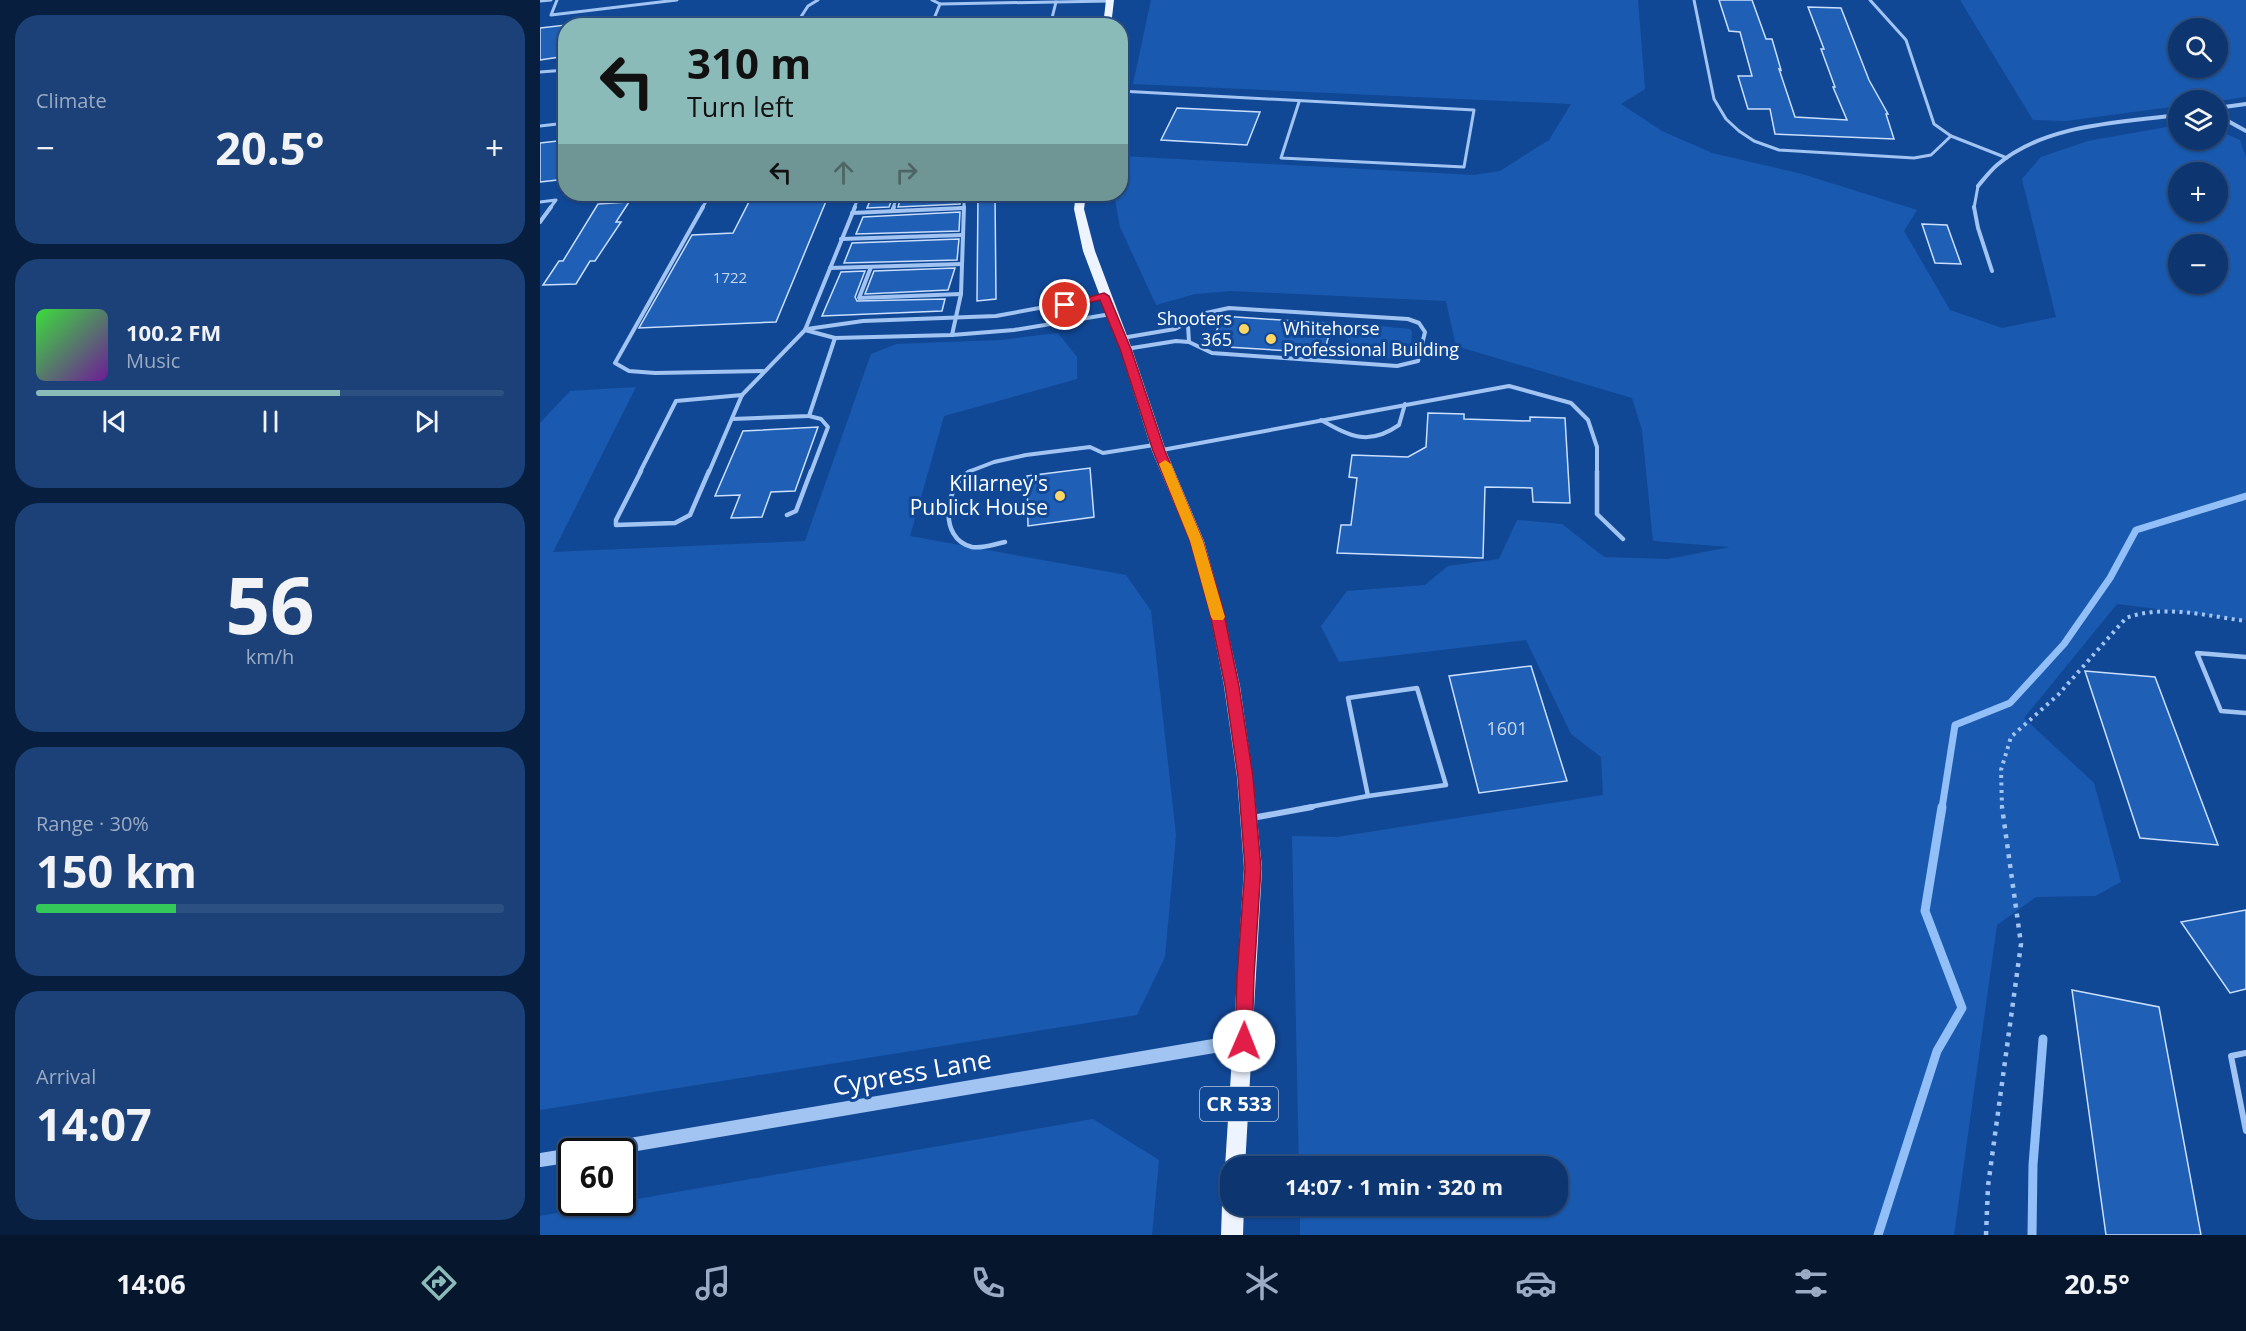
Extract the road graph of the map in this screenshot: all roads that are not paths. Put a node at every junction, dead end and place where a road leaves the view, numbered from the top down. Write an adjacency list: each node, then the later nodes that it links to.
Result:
1 (551, 0): 9 (lane)
2 (557, 0): 3 (lane)
3 (677, 0)
4 (818, 0): 12 (lane)
5 (932, 0): 11 (lane)
6 (1110, 0): 10 (lane); 15 (main road)
7 (1694, 0): 27 (lane)
8 (1870, 0): 27 (lane)
9 (540, 1)
10 (1056, 2): 11 (lane); 14 (lane)
11 (940, 4): 13 (lane)
12 (800, 18)
13 (934, 18)
14 (1052, 18)
15 (1108, 18)
16 (558, 71): 17 (lane)
17 (540, 72)
18 (1128, 91): 19 (lane)
19 (1299, 102): 19 (lane)
20 (2246, 104): 21 (street)
21 (2228, 106)
22 (2168, 117): 28 (street)
23 (2228, 121): 26 (street)
24 (558, 124): 25 (lane)
25 (540, 126)
26 (2246, 130)
27 (1951, 136): 28 (lane)
28 (2007, 158): 29 (street)
29 (1978, 186): 45 (lane)
30 (705, 201): 56 (lane)
31 (857, 201): 38 (lane)
32 (896, 201): 37 (lane)
33 (964, 201): 36 (lane)
34 (1080, 201): 47 (main road, CR 533)
35 (540, 202): 39 (lane)
36 (963, 208): 37 (lane); 40 (lane)
37 (892, 211): 38 (lane)
38 (852, 213): 41 (lane)
39 (540, 222)
40 (963, 235): 41 (lane); 42 (lane)
41 (842, 239): 44 (lane)
42 (962, 264): 43 (lane); 46 (lane)
43 (871, 267): 44 (lane); 46 (lane)
44 (830, 268): 51 (lane)
45 (1992, 271)
46 (961, 294): 49 (lane)
47 (1104, 296): 48 (main road, CR 533); 49 (lane)
48 (1112, 314): 52 (lane); 55 (main road, CR 533)
49 (957, 319): 51 (lane); 52 (lane)
50 (1188, 325): 54 (lane); 54 (lane); 55 (lane)
51 (805, 330): 53 (lane); 56 (lane)
52 (952, 335): 53 (lane)
53 (835, 338): 59 (lane)
54 (1189, 342): 55 (lane)
55 (1124, 344): 62 (main road, CR 533)
56 (764, 371): 57 (lane)
57 (742, 395): 60 (lane); 60 (lane)
58 (1405, 404): 61 (lane); 61 (lane); 64 (lane)
59 (809, 416): 60 (lane); 63 (lane)
60 (732, 419)
61 (1321, 420): 62 (lane)
62 (1158, 448): 65 (lane); 69 (main road, CR 533)
63 (787, 515)
64 (1623, 539)
65 (1005, 542)
66 (2246, 657): 67 (lane)
67 (2246, 713)
68 (1368, 796): 68 (lane); 69 (lane)
69 (1249, 819): 70 (main road, CR 533)
70 (1244, 1041): 73 (street, Cypress Lane); 74 (main road, CR 533)
71 (2246, 1053): 72 (lane)
72 (2246, 1131)
73 (636, 1144)
74 (1236, 1156)
75 (558, 1157): 76 (street)
76 (540, 1160)
77 (1233, 1216): 78 (main road)
78 (1232, 1235)

